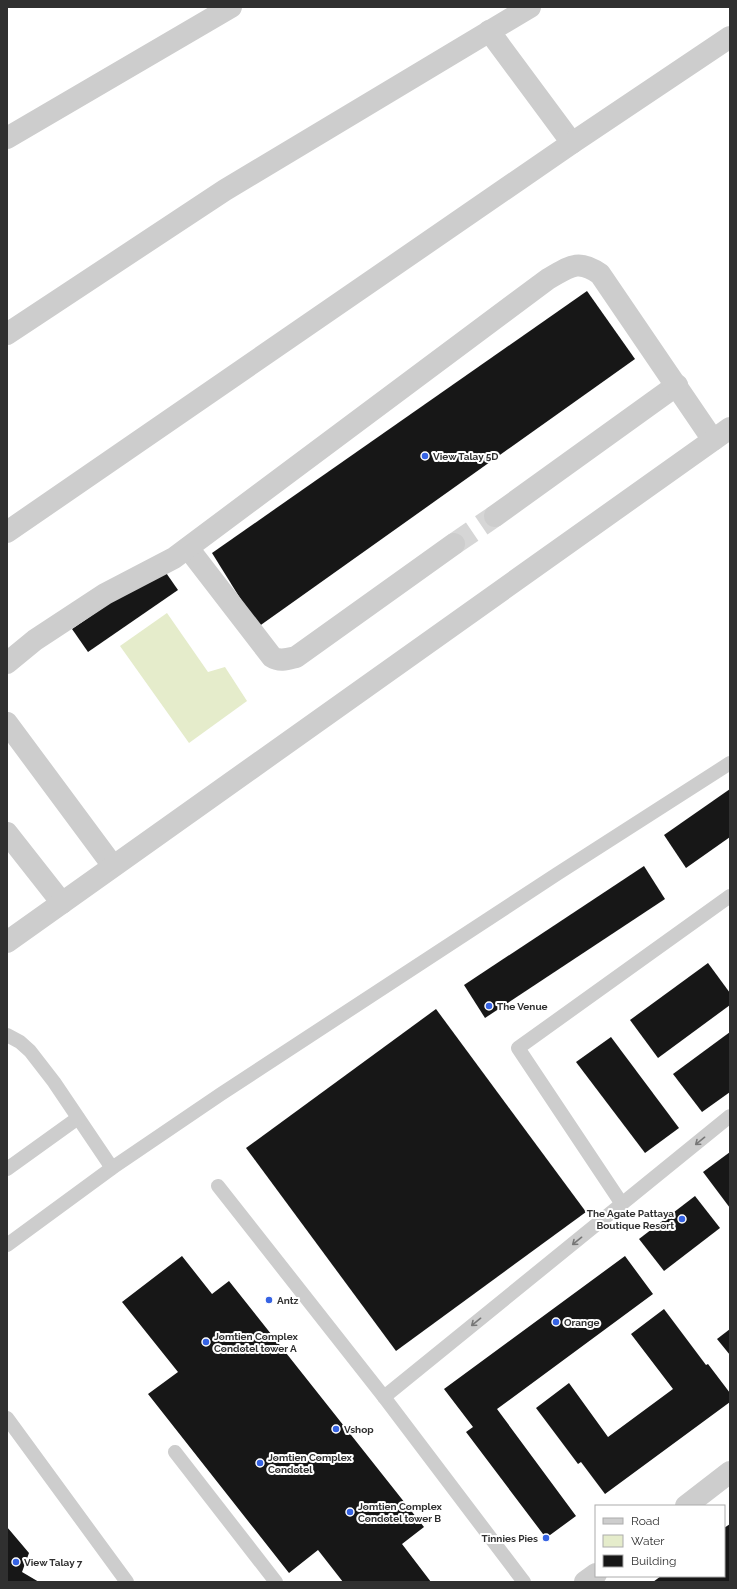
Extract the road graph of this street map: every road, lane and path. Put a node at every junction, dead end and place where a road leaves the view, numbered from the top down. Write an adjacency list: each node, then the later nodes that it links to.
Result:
1 (231, 7): 5 (street)
2 (530, 7): 3 (street)
3 (489, 31): 6 (street); 7 (street)
4 (730, 37): 6 (street)
5 (7, 138)
6 (572, 143): 11 (street)
7 (7, 334)
8 (677, 385): 9 (street); 10 (street); 13 (street)
9 (722, 434): 18 (street)
10 (495, 516)
11 (7, 532)
12 (454, 544): 13 (street)
13 (188, 548): 14 (street)
14 (7, 663)
15 (7, 723): 18 (street)
16 (730, 763): 25 (lane)
17 (7, 833): 20 (street)
18 (113, 866): 20 (street)
19 (730, 896): 28 (lane)
20 (62, 902): 21 (street)
21 (7, 942)
22 (7, 1036): 24 (lane)
23 (730, 1116): 28 (lane, one-way to 28)
24 (78, 1118): 25 (lane); 26 (lane)
25 (112, 1168): 29 (lane)
26 (7, 1169)
27 (218, 1186): 30 (lane)
28 (622, 1204): 30 (lane, one-way to 30)
29 (7, 1245)
30 (384, 1397): 38 (lane)
31 (7, 1418): 36 (lane)
32 (175, 1452): 37 (lane)
33 (730, 1472): 34 (street)
34 (687, 1505)
35 (595, 1575): 39 (street)
36 (127, 1582)
37 (276, 1582)
38 (524, 1582)
39 (585, 1582)

